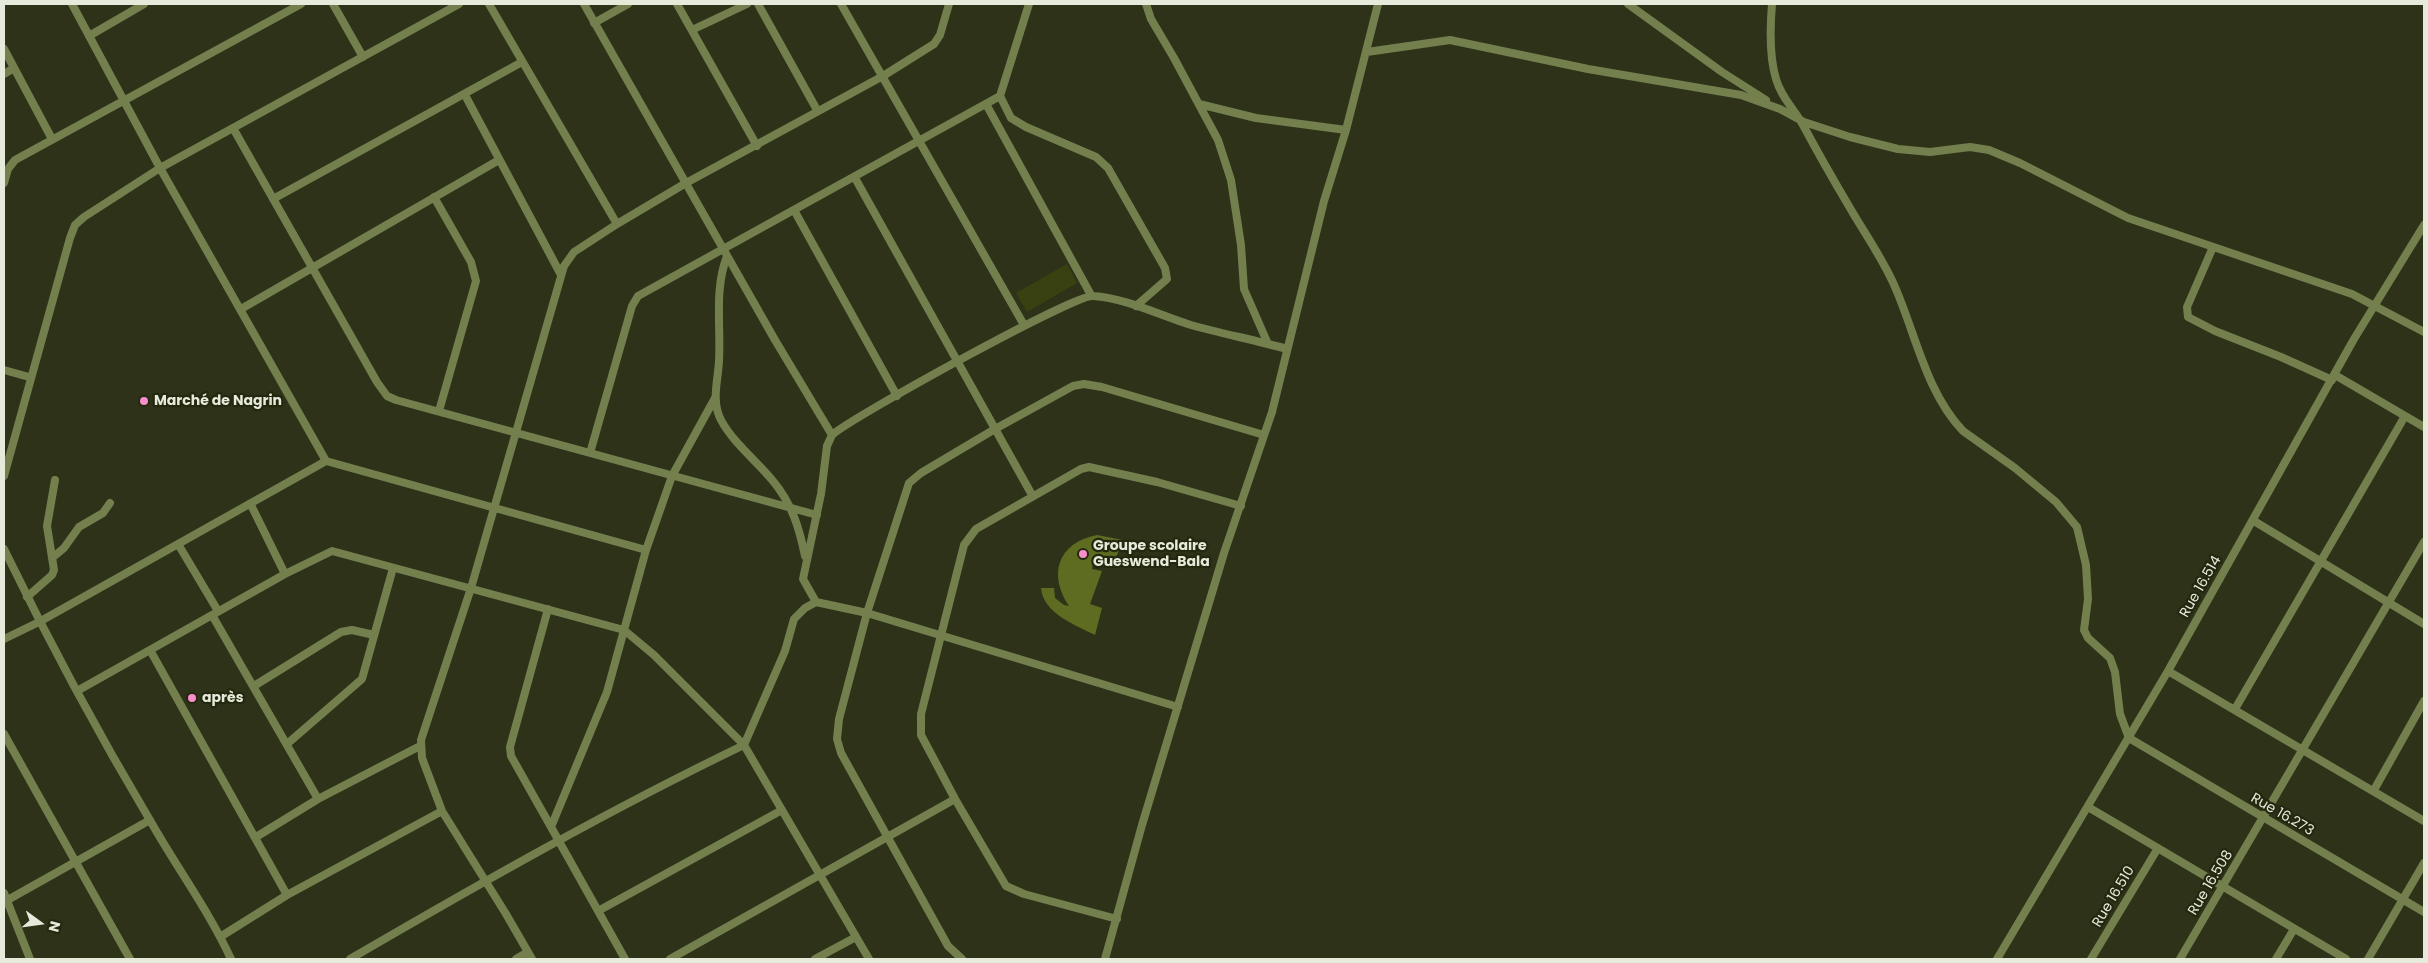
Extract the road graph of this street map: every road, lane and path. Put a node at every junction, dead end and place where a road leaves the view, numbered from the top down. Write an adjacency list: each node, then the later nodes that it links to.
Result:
1 (72, 4): 21 (street)
2 (144, 4): 21 (street)
3 (301, 4): 31 (street)
4 (333, 4): 24 (street)
5 (459, 4): 24 (street)
6 (489, 4): 25 (street)
7 (584, 4): 19 (street)
8 (628, 4): 19 (street)
9 (677, 4): 20 (street)
10 (747, 4): 20 (street)
11 (758, 4): 35 (street)
12 (841, 4): 28 (street)
13 (949, 4): 28 (street)
14 (1029, 4): 30 (street)
15 (1146, 4): 33 (street)
16 (1378, 4): 23 (street)
17 (1628, 4): 34 (street)
18 (1772, 4): 36 (street)
19 (594, 23): 46 (street)
20 (692, 30): 41 (street)
21 (89, 36): 31 (street)
22 (4, 49): 26 (street)
23 (1367, 52): 34 (street); 38 (street)
24 (363, 57): 37 (street)
25 (522, 62): 29 (street); 50 (street)
26 (14, 68): 27 (street); 39 (street)
27 (4, 74)
28 (883, 76): 35 (street); 40 (street)
29 (465, 94): 42 (street); 48 (street)
30 (1000, 96): 32 (street); 58 (street)
31 (123, 100): 39 (street); 43 (street)
32 (986, 104): 40 (street); 56 (street)
33 (1199, 104): 38 (street); 62 (street)
34 (1780, 108): 36 (street)
35 (818, 110): 41 (street)
36 (1800, 120): 52 (street); 120 (street)
37 (233, 128): 43 (street); 48 (street)
38 (1346, 130): 63 (street)
39 (52, 139): 45 (street)
40 (918, 141): 44 (street); 60 (street)
41 (757, 146): 46 (street)
42 (499, 160): 47 (street); 55 (street)
43 (160, 168): 59 (street); 66 (street)
44 (854, 178): 49 (street); 64 (street)
45 (4, 183)
46 (686, 183): 50 (street); 53 (street)
47 (434, 197): 54 (street); 70 (street)
48 (273, 199): 54 (street)
49 (794, 210): 53 (street); 68 (street)
50 (617, 224): 55 (street)
51 (2423, 230): 57 (street, Rue 16.514)
52 (2213, 247): 57 (street); 67 (street)
53 (725, 252): 69 (street); 75 (street); 77 (street)
54 (312, 267): 59 (street); 70 (street)
55 (560, 273): 74 (street)
56 (1091, 295): 58 (street); 60 (street)
57 (2375, 305): 61 (street); 67 (street, Rue 16.514)
58 (1136, 306): 62 (street)
59 (241, 309): 78 (street)
60 (1024, 325): 64 (street)
61 (2424, 332)
62 (1268, 344): 63 (street)
63 (1287, 349): 76 (street)
64 (958, 362): 68 (street); 73 (street)
65 (4, 370): 66 (street)
66 (30, 378): 79 (street)
67 (2334, 378): 71 (street); 89 (street, Rue 16.514)
68 (897, 396): 75 (street)
69 (715, 398): 80 (street); 86 (street)
70 (439, 411): 74 (street)
71 (2405, 416): 72 (street); 96 (street)
72 (2424, 427)
73 (995, 429): 76 (street); 82 (street); 105 (street)
74 (516, 432): 77 (street); 87 (street)
75 (832, 435): 88 (street)
76 (1264, 435): 85 (street)
77 (590, 453): 80 (street)
78 (326, 461): 84 (street); 87 (street)
79 (4, 476)
80 (672, 476): 86 (street); 93 (street)
81 (55, 480): 94 (street)
82 (1032, 495): 85 (street); 110 (street)
83 (110, 503): 94 (street)
84 (250, 504): 91 (street); 98 (street)
85 (1240, 506): 117 (street)
86 (791, 507): 88 (street); 95 (street)
87 (494, 508): 93 (street); 99 (street)
88 (817, 515): 95 (street)
89 (2254, 521): 96 (street); 113 (street, Rue 16.514)
90 (2424, 542): 102 (street, Rue 16.508)
91 (178, 544): 104 (street); 106 (street)
92 (4, 549): 100 (street)
93 (646, 550): 108 (street)
94 (52, 558): 100 (street)
95 (806, 558): 101 (street)
96 (2320, 561): 102 (street); 118 (street)
97 (393, 568): 98 (street); 99 (street); 109 (street)
98 (285, 574): 104 (street)
99 (471, 588): 103 (street); 123 (street)
100 (27, 597): 106 (street)
101 (816, 602): 105 (street); 122 (street)
102 (2388, 602): 107 (street); 124 (street, Rue 16.508)
103 (548, 609): 108 (street); 134 (street)
104 (215, 613): 112 (street); 114 (street)
105 (867, 613): 110 (street); 136 (street)
106 (39, 622): 111 (street); 115 (street)
107 (2424, 624)
108 (624, 630): 122 (street); 134 (street)
109 (374, 635): 114 (street); 121 (street)
110 (942, 635): 117 (street); 127 (street)
111 (4, 639)
112 (150, 650): 115 (street); 135 (street)
113 (2168, 671): 118 (street); 120 (street, Rue 16.514)
114 (254, 686): 121 (street)
115 (78, 690): 132 (street)
116 (2424, 701): 125 (street)
117 (1178, 707): 149 (street)
118 (2235, 709): 124 (street)
119 (4, 734): 139 (street)
120 (2129, 738): 128 (street, Rue 16.514); 131 (street, Rue 16.273)
121 (287, 744): 126 (street)
122 (744, 745): 129 (street); 137 (street)
123 (420, 746): 126 (street); 130 (street)
124 (2302, 748): 125 (street); 131 (street, Rue 16.508)
125 (2374, 790): 133 (street)
126 (318, 799): 135 (street)
127 (955, 799): 136 (street); 149 (street)
128 (2088, 807): 138 (street); 165 (street, Rue 16.514)
129 (782, 810): 141 (street); 147 (street)
130 (442, 811): 142 (street); 144 (street)
131 (2263, 819): 143 (street, Rue 16.508); 146 (street, Rue 16.273)
132 (150, 820): 139 (street); 151 (street)
133 (2424, 821)
134 (551, 827): 137 (street)
135 (256, 837): 144 (street)
136 (890, 837): 141 (street); 163 (street)
137 (559, 841): 142 (street); 147 (street)
138 (2158, 848): 143 (street); 166 (street, Rue 16.510)
139 (75, 862): 145 (street); 155 (street)
140 (2424, 863): 146 (street)
141 (820, 875): 152 (street); 160 (street)
142 (484, 880): 153 (street); 157 (street)
143 (2223, 887): 150 (street); 167 (street, Rue 16.508)
144 (287, 895): 151 (street)
145 (5, 898): 154 (street)
146 (2403, 900): 148 (street, Rue 16.273); 170 (street)
147 (598, 912): 159 (street)
148 (2424, 912)
149 (1117, 919): 164 (street)
150 (2294, 929): 168 (street); 169 (street)
151 (220, 937): 156 (street)
152 (856, 937): 161 (street); 162 (street)
153 (530, 956): 158 (street)
154 (30, 959)
155 (130, 959)
156 (231, 959)
157 (350, 959)
158 (516, 959)
159 (625, 959)
160 (670, 959)
161 (815, 959)
162 (869, 959)
163 (962, 959)
164 (1106, 959)
165 (1998, 959)
166 (2091, 959)
167 (2180, 959)
168 (2276, 959)
169 (2346, 959)
170 (2368, 959)

